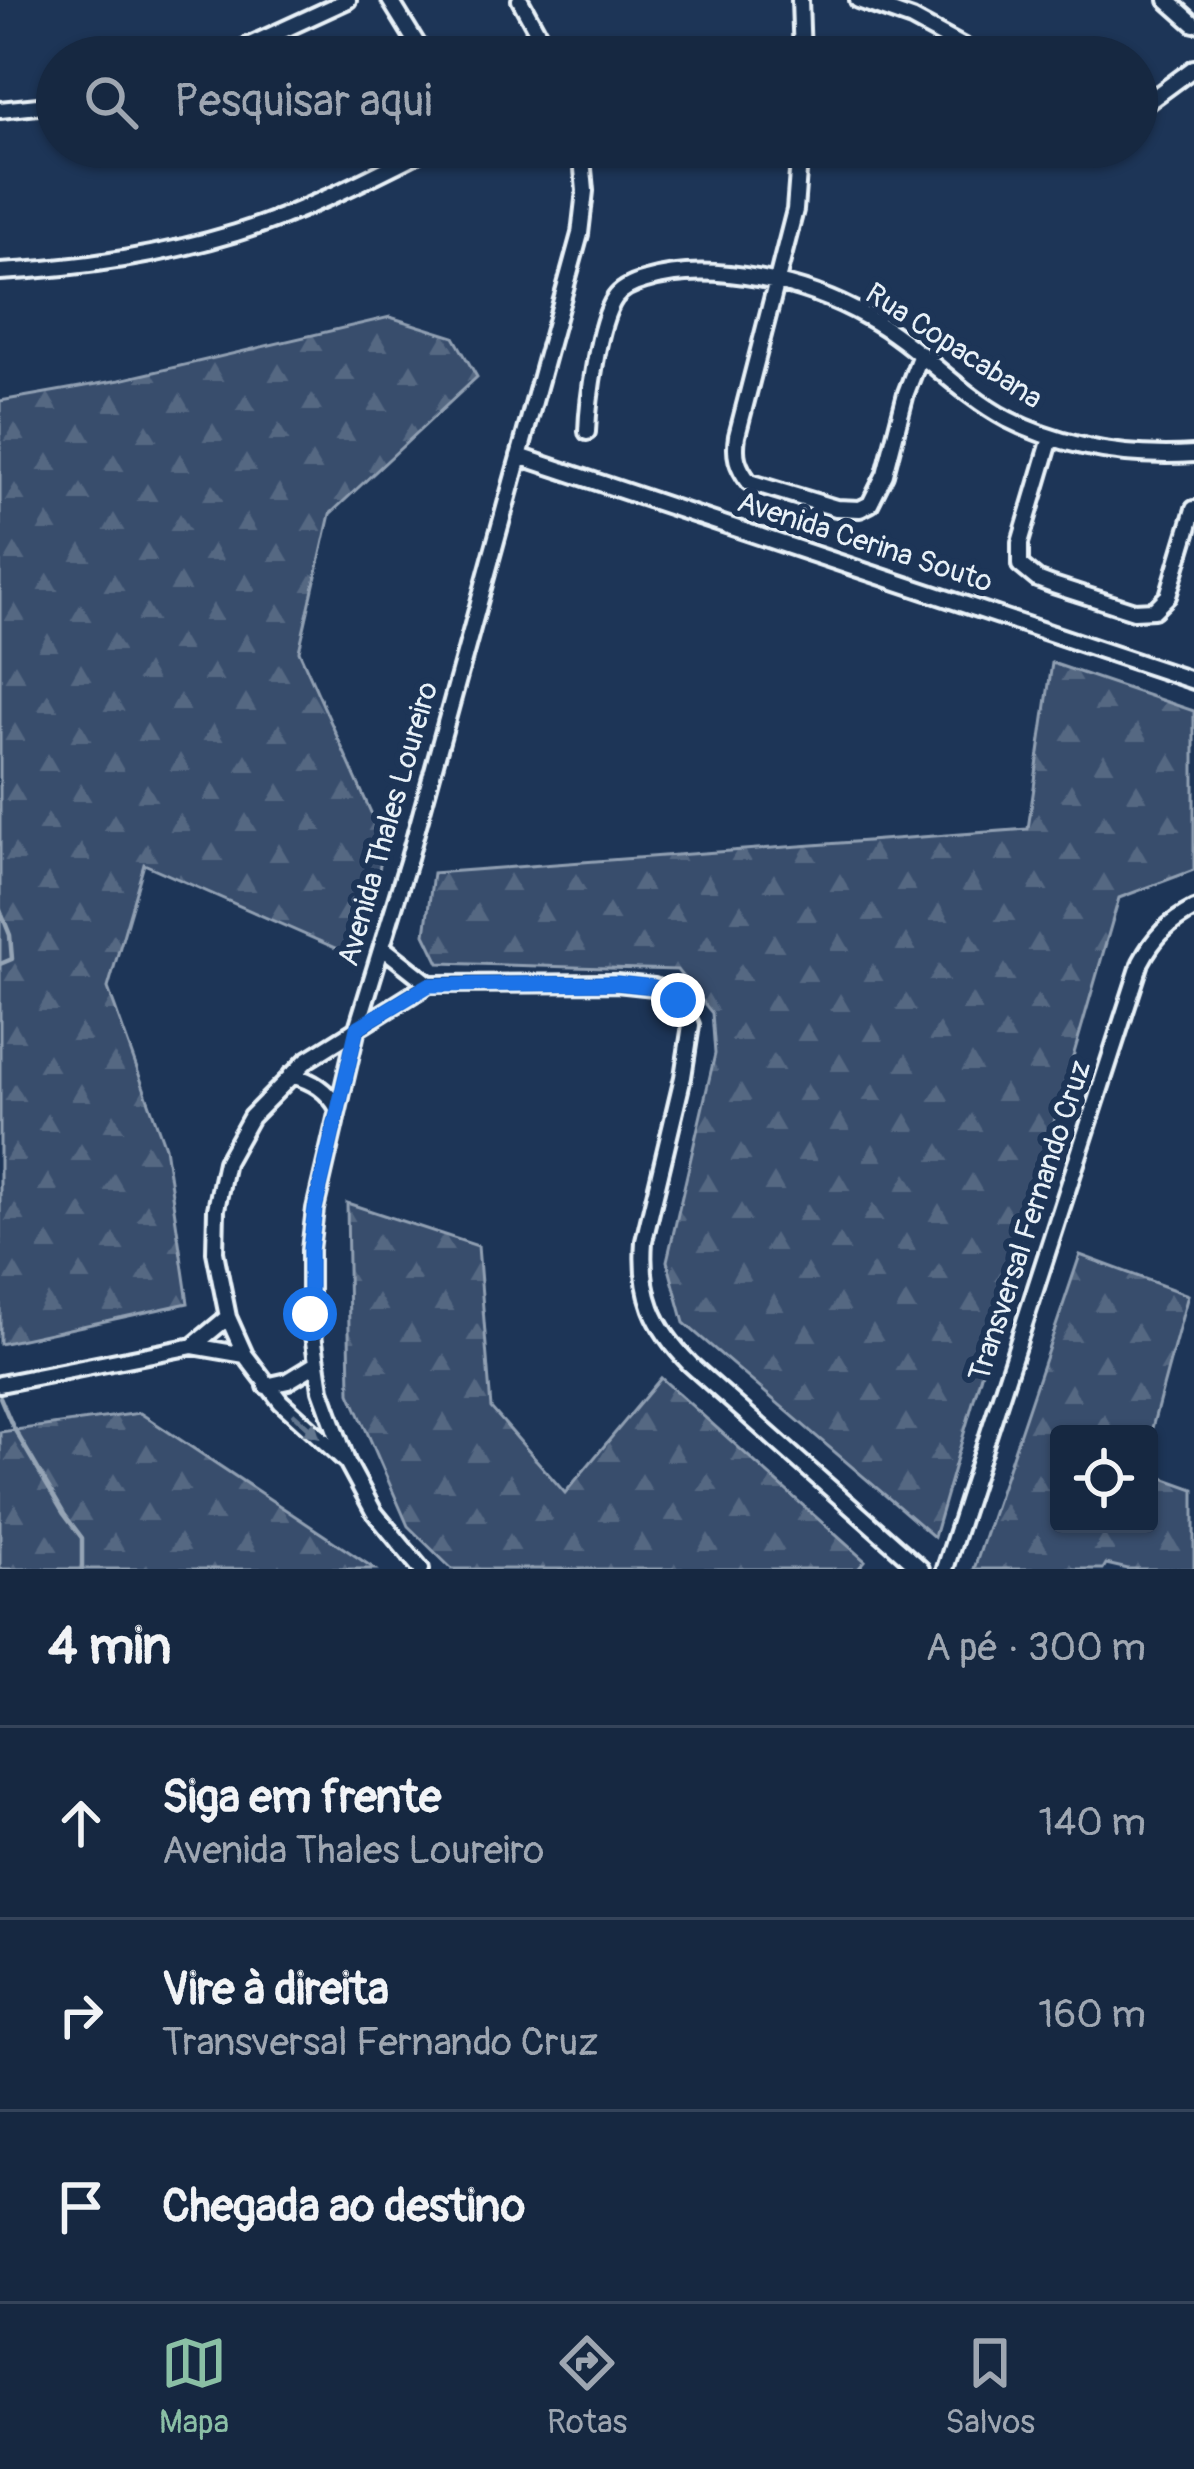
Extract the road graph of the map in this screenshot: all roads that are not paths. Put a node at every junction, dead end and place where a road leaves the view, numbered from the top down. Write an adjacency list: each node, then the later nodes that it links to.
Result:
1 (348, 0): 8 (street)
2 (390, 0): 9 (street)
3 (520, 0): 10 (street)
4 (800, 0): 11 (street)
5 (858, 0): 12 (street)
6 (1166, 0): 7 (street)
7 (1194, 24)
8 (270, 36)
9 (412, 36)
10 (540, 36)
11 (801, 36)
12 (943, 36)
13 (1194, 68): 14 (street)
14 (1158, 95)
15 (36, 106): 16 (street)
16 (0, 110)
17 (389, 168): 20 (street)
18 (582, 168): 26 (street, Avenida Thales Loureiro)
19 (798, 168): 21 (street)
20 (0, 272)
21 (778, 283): 22 (street, Rua Copacabana); 22 (street); 23 (street, Rua Copacabana)
22 (921, 354): 24 (street, Rua Copacabana)
23 (587, 431)
24 (1051, 438): 25 (street, Rua Copacabana); 27 (street)
25 (1194, 454)
26 (519, 456): 28 (street, Avenida Cerina Souto); 30 (street, Avenida Thales Loureiro)
27 (1194, 509)
28 (1194, 681)
29 (1194, 909): 44 (street, Transversal Fernando Cruz)
30 (382, 947): 31 (street); 32 (street, Avenida Thales Loureiro)
31 (429, 985): 32 (street); 43 (street)
32 (357, 1028): 33 (street); 34 (street, Avenida Thales Loureiro)
33 (298, 1077): 34 (street); 35 (street)
34 (338, 1109): 38 (street, Avenida Thales Loureiro)
35 (229, 1317): 36 (street); 37 (street)
36 (193, 1346): 37 (street); 39 (street)
37 (245, 1355): 40 (street)
38 (316, 1364): 40 (street); 41 (street, Avenida Thales Loureiro)
39 (0, 1384)
40 (266, 1386): 41 (street, one-way to 41)
41 (347, 1462): 42 (street, Avenida Thales Loureiro)
42 (421, 1569)
43 (921, 1569)
44 (945, 1569)

